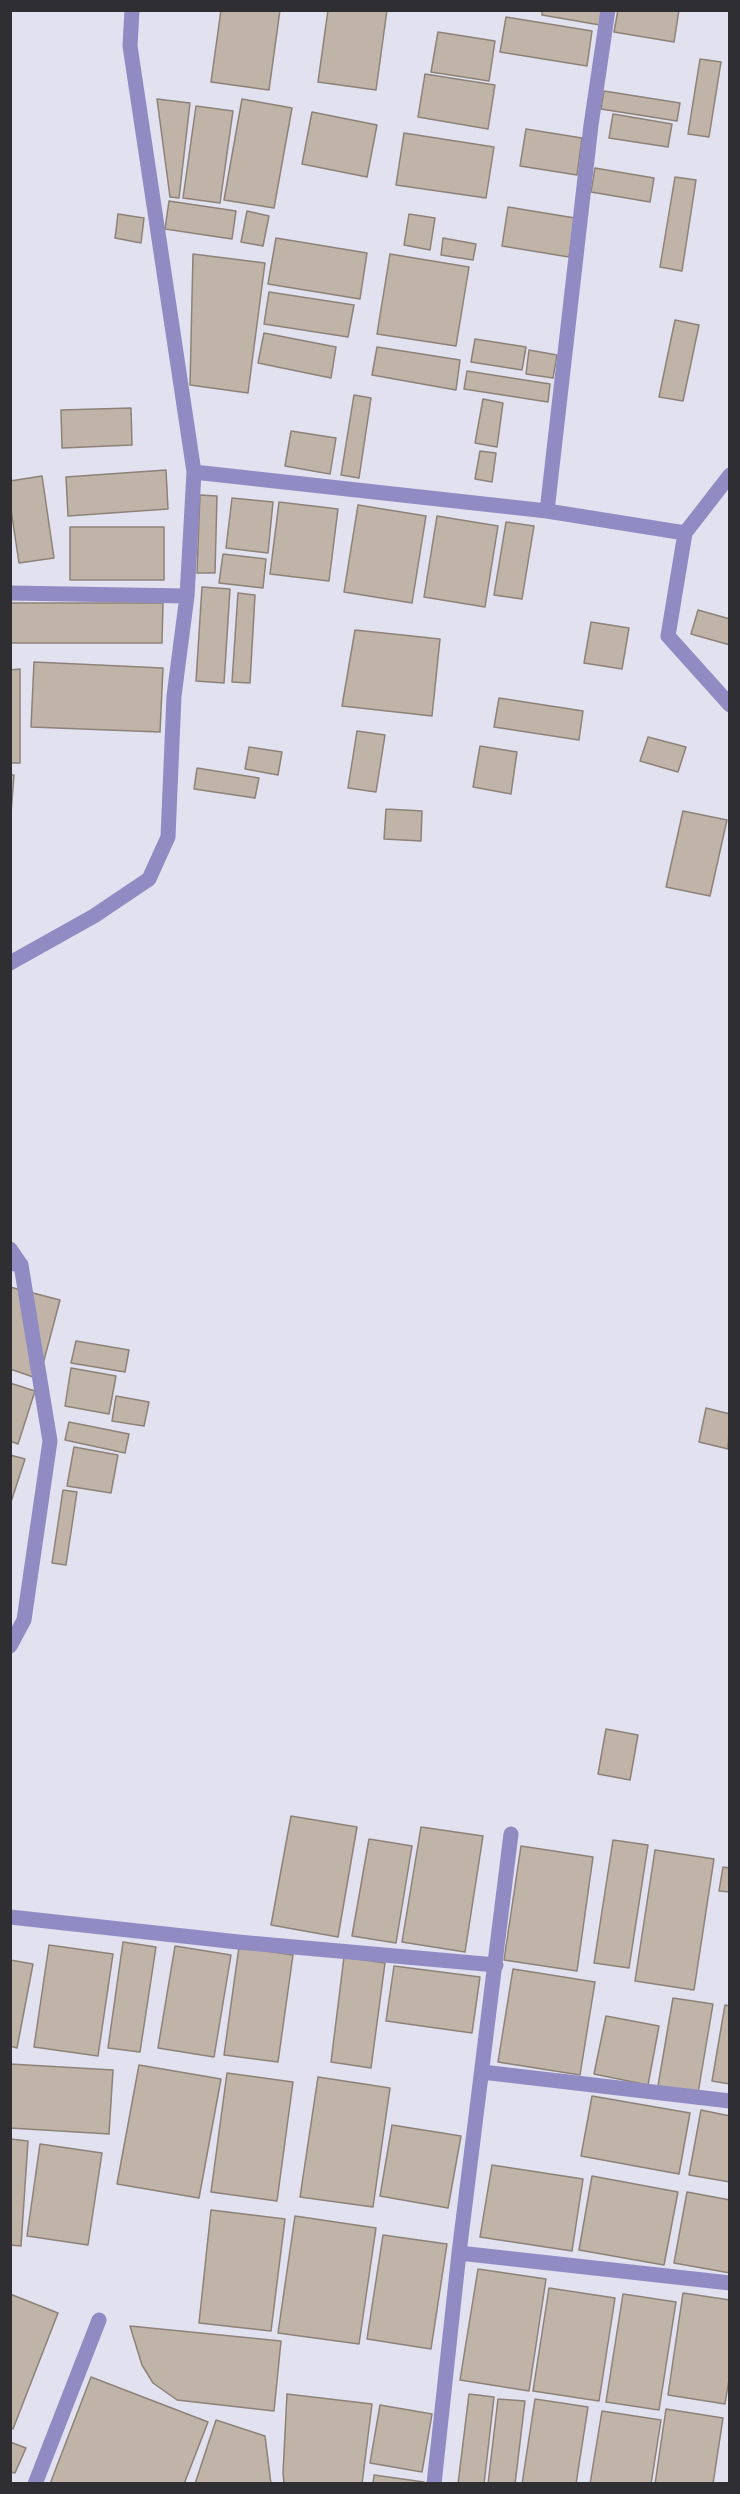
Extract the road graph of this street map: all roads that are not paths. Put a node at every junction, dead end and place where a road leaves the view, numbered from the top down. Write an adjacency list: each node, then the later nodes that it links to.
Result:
1 (132, 10): 3 (street)
2 (608, 10): 5 (street)
3 (194, 472): 5 (street); 8 (street)
4 (729, 475): 6 (street)
5 (547, 512): 6 (street)
6 (685, 533): 9 (street)
7 (10, 593): 8 (street)
8 (187, 596): 10 (street)
9 (729, 705)
10 (10, 963)
11 (10, 1249): 12 (street)
12 (16, 1264): 13 (street)
13 (10, 1646)
14 (511, 1834): 16 (street)
15 (10, 1917): 16 (street)
16 (496, 1965): 17 (street)
17 (482, 2072): 18 (street); 19 (street)
18 (729, 2101)
19 (459, 2253): 20 (street); 23 (street)
20 (729, 2283)
21 (99, 2320): 22 (street)
22 (35, 2484)
23 (434, 2484)

